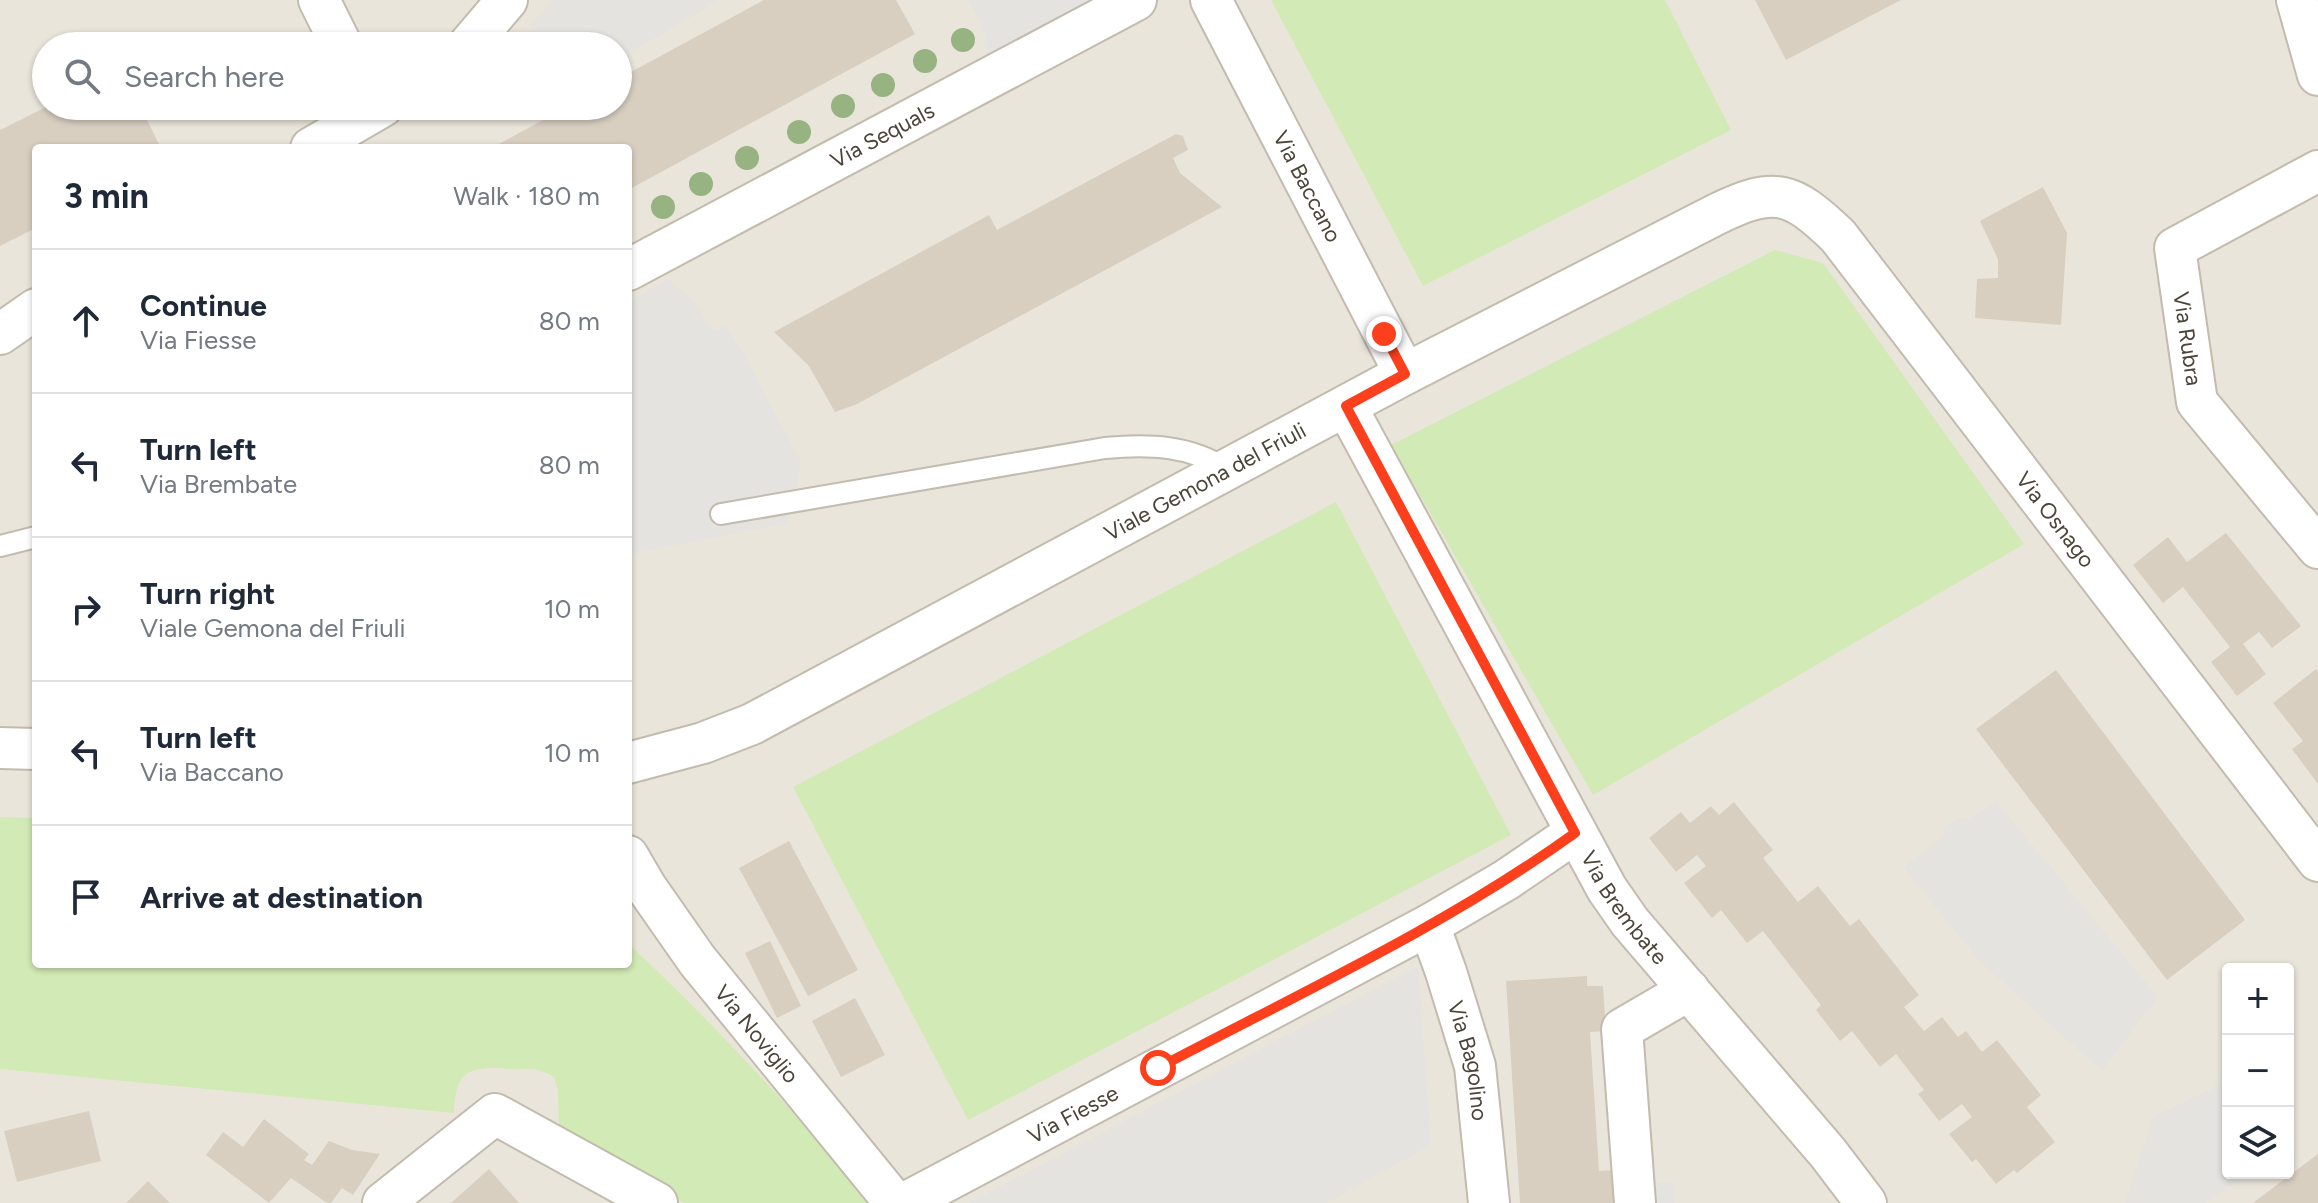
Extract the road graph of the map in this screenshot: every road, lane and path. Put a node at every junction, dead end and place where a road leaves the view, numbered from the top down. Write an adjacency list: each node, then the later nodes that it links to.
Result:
1 (319, 0): 6 (street)
2 (507, 0): 7 (street)
3 (1136, 0): 11 (street, Via Sequals)
4 (1211, 0): 14 (street, Via Baccano)
5 (2297, 0): 8 (street)
6 (335, 32)
7 (480, 32)
8 (2318, 75)
9 (2318, 171): 20 (street, Via Rubra)
10 (1780, 196): 14 (street, Viale Gemona del Friuli); 25 (street, Via Osnago)
11 (632, 268)
12 (32, 312): 13 (street)
13 (0, 334)
14 (1405, 374): 15 (street, Viale Gemona del Friuli)
15 (1346, 406): 16 (street, Viale Gemona del Friuli); 24 (street, Via Brembate)
16 (1227, 470): 17 (lane); 23 (street, Viale Gemona del Friuli)
17 (721, 514)
18 (32, 538): 19 (lane)
19 (0, 546)
20 (2318, 548)
21 (0, 748): 22 (street)
22 (32, 749)
23 (632, 762)
24 (1575, 833): 27 (street, Via Fiesse); 28 (street, Via Brembate)
25 (2318, 861)
26 (632, 863): 31 (street, Via Noviglio)
27 (1429, 925): 32 (street, Via Fiesse); 33 (street, Via Bagolino)
28 (1689, 990): 34 (street); 35 (street, Via Brembate)
29 (383, 1203): 30 (street)
30 (657, 1203)
31 (895, 1203)
32 (905, 1203)
33 (1489, 1203)
34 (1635, 1203)
35 (1866, 1203)

